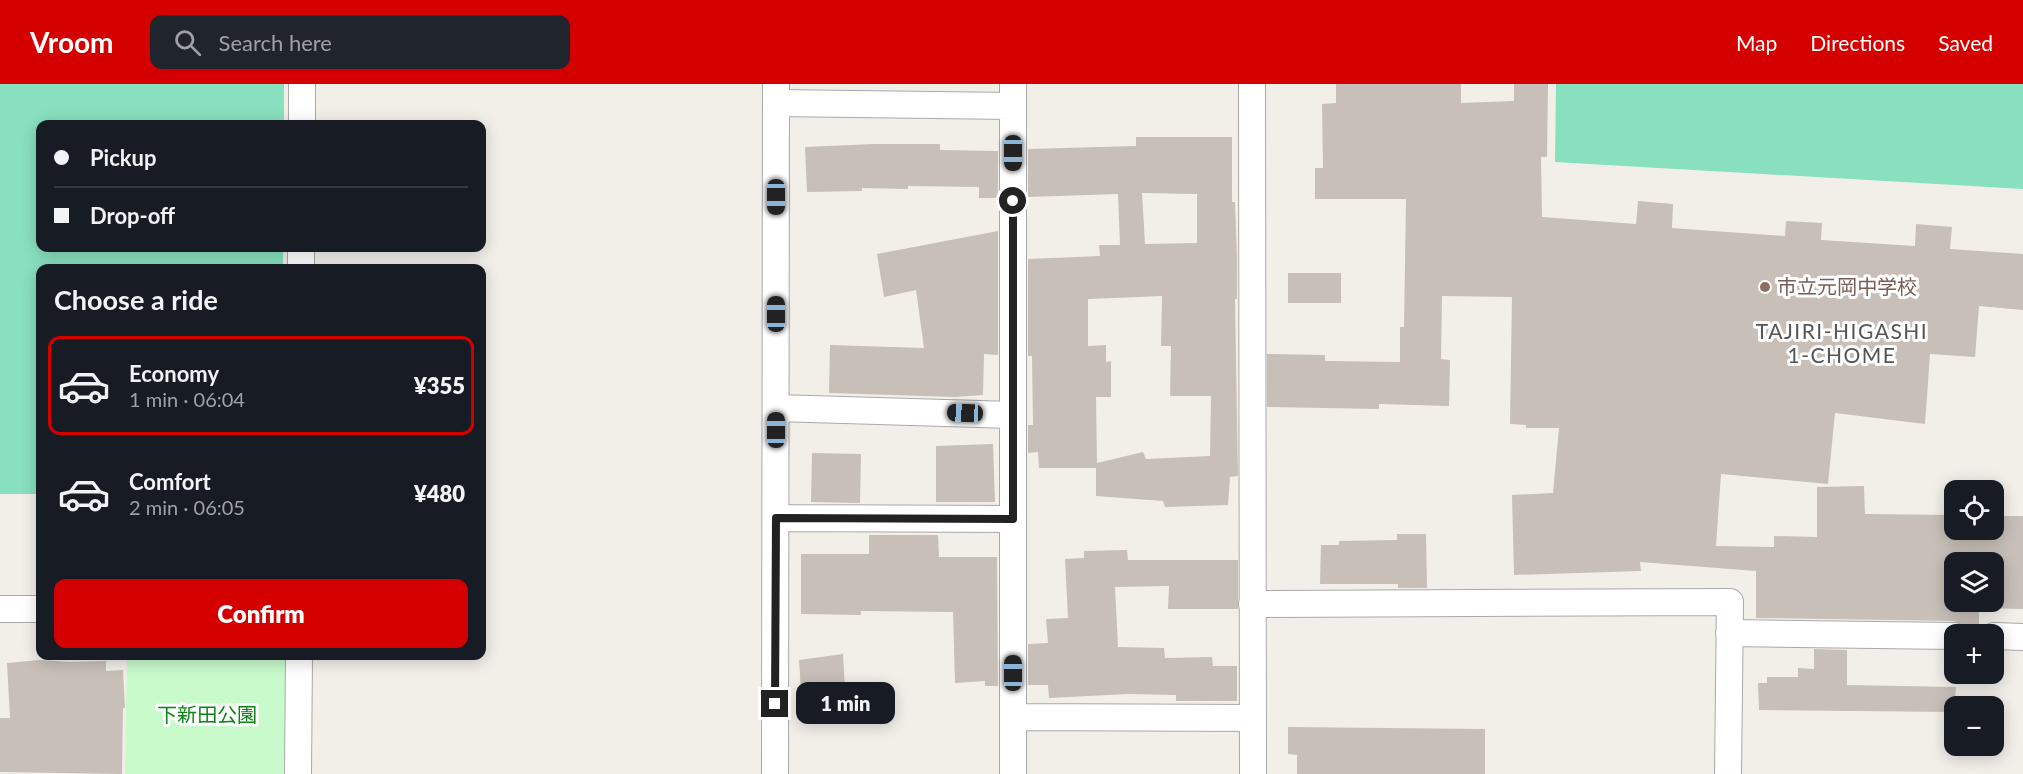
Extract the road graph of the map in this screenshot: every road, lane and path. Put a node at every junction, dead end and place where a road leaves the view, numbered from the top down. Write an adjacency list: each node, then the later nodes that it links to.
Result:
1 (302, 84): 5 (street)
2 (1252, 84): 10 (street)
3 (776, 93): 4 (street); 6 (street)
4 (1013, 95): 7 (street)
5 (302, 120)
6 (776, 408): 7 (street); 8 (street)
7 (1013, 415): 9 (street)
8 (776, 518): 9 (street); 21 (street)
9 (1013, 519): 18 (street)
10 (1252, 604): 13 (street); 19 (street)
11 (0, 609): 12 (street)
12 (36, 609)
13 (1729, 633): 14 (street); 24 (street)
14 (1944, 636)
15 (2004, 636): 16 (street)
16 (2023, 637)
17 (299, 660): 20 (street)
18 (1013, 717): 19 (street); 22 (street)
19 (1252, 718): 23 (street)
20 (298, 774)
21 (775, 774)
22 (1013, 774)
23 (1253, 774)
24 (1728, 774)

